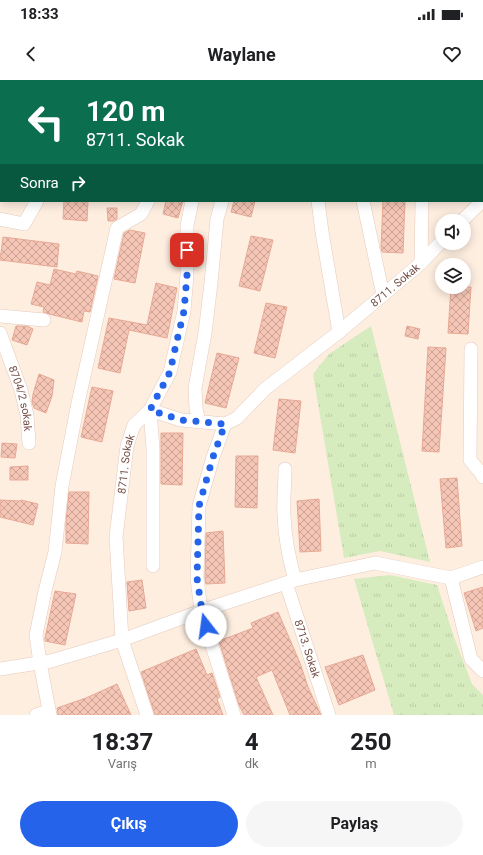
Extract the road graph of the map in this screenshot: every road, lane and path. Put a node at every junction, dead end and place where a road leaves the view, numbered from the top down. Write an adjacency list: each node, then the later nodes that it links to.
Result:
1 (36, 202): 10 (street)
2 (147, 202): 31 (street)
3 (192, 202): 19 (street)
4 (222, 202): 20 (street)
5 (318, 202): 16 (street)
6 (362, 202): 13 (street)
7 (422, 202): 12 (street)
8 (481, 202): 9 (street)
9 (469, 214)
10 (0, 219)
11 (435, 248): 12 (street, 8711. Sokak)
12 (421, 263): 13 (street, 8711. Sokak)
13 (383, 295): 16 (street, 8711. Sokak)
14 (0, 316): 15 (street)
15 (44, 320)
16 (339, 332): 21 (street, 8711. Sokak)
17 (0, 333): 22 (street, 8704/2 sokak)
18 (471, 349): 24 (street)
19 (150, 410): 20 (street); 25 (street); 30 (street, 8711. Sokak)
20 (199, 421): 21 (street)
21 (225, 424): 29 (street)
22 (29, 443)
23 (285, 469): 28 (street, 8713. Sokak)
24 (483, 477)
25 (153, 566)
26 (483, 567): 27 (street)
27 (451, 578): 28 (street); 33 (street)
28 (291, 582): 29 (street); 38 (street, 8713. Sokak)
29 (202, 611): 30 (street); 37 (street)
30 (122, 640): 31 (street); 36 (street, 8711. Sokak)
31 (40, 663): 32 (street); 34 (street)
32 (0, 669)
33 (483, 671)
34 (49, 713): 35 (street)
35 (36, 715)
36 (147, 715)
37 (234, 715)
38 (329, 715)

